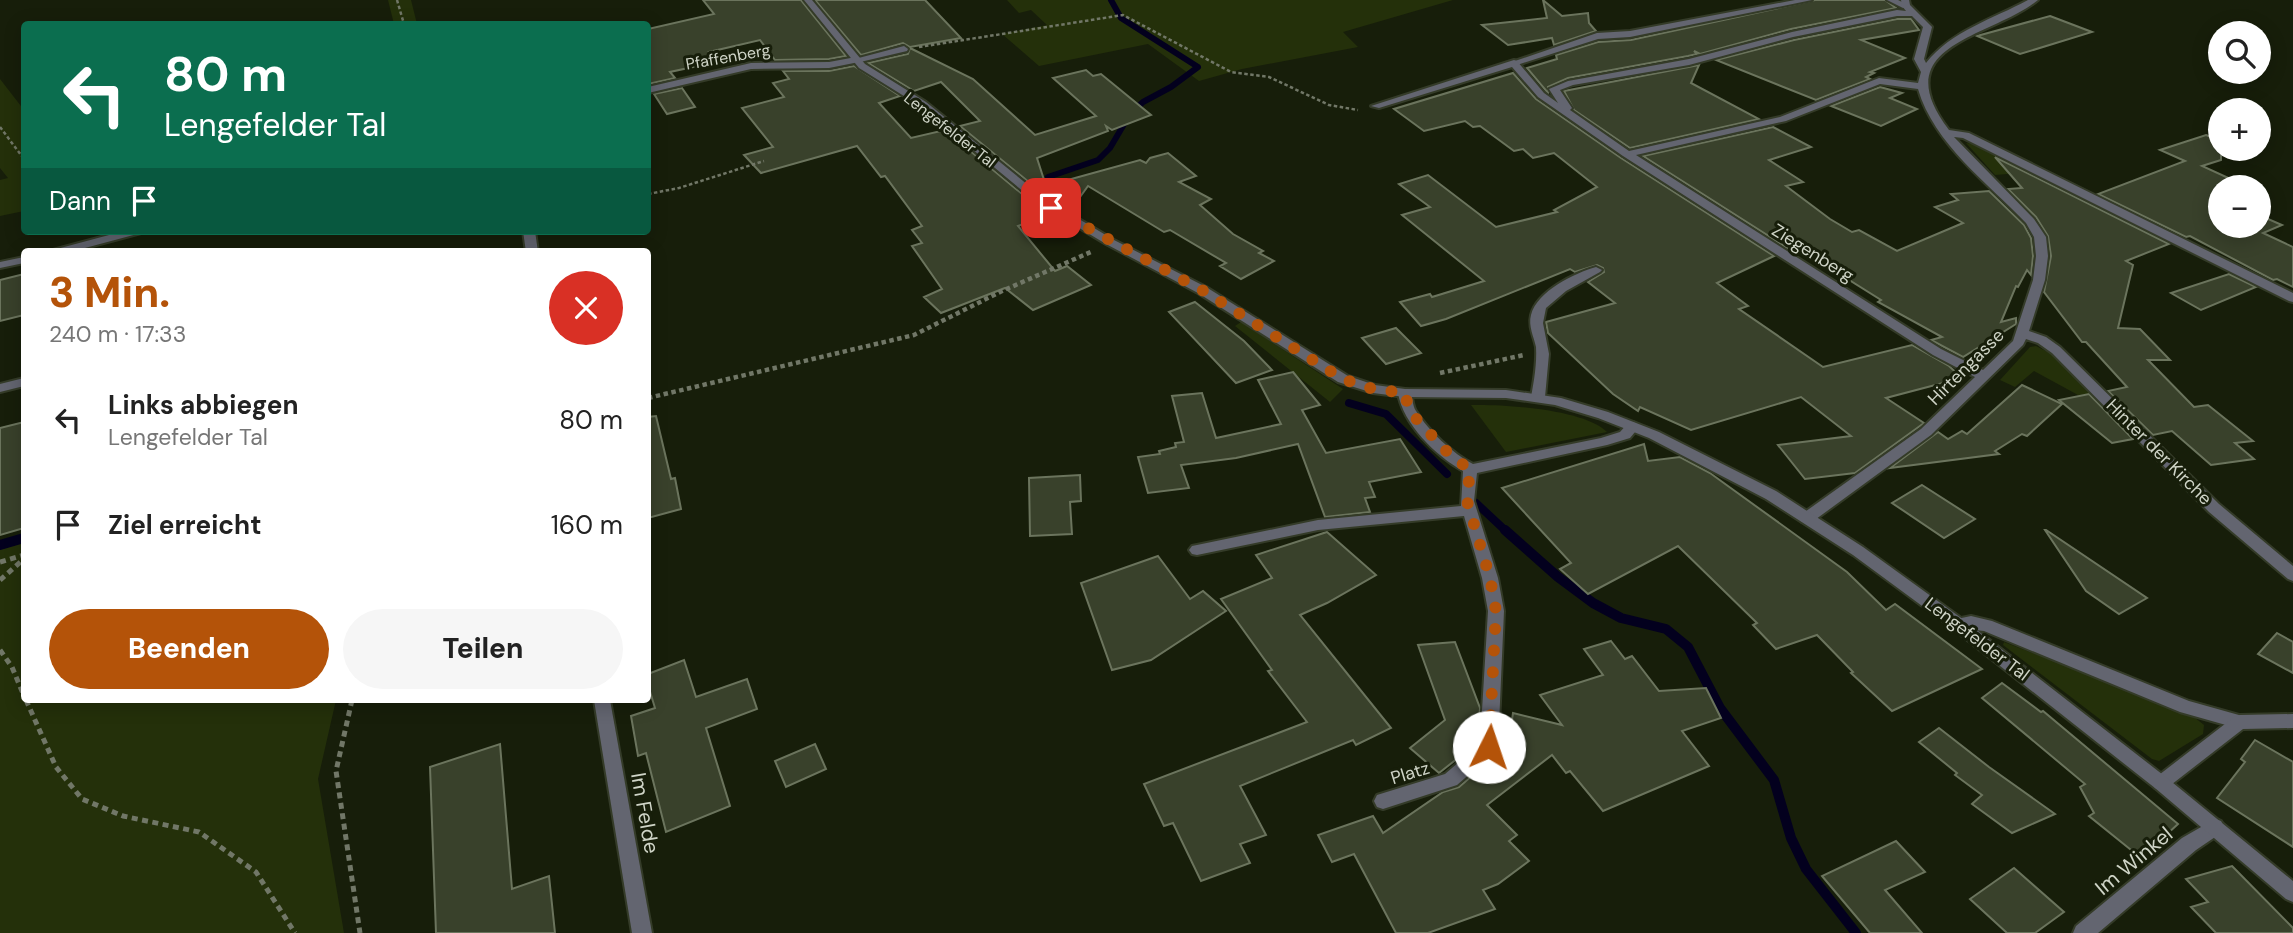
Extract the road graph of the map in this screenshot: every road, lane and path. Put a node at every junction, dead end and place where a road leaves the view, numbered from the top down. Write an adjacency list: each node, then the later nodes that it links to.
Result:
1 (397, 0): 8 (path)
2 (808, 0): 10 (street, Lengefelder Tal)
3 (1808, 0): 11 (street)
4 (1891, 0): 6 (street)
5 (2035, 0): 12 (street)
6 (1905, 3): 7 (street)
7 (1915, 14): 12 (street); 16 (street, Ziegenberg)
8 (403, 21)
9 (904, 49): 10 (street, Pfaffenberg); 15 (path)
10 (856, 60): 14 (street, Pfaffenberg); 24 (street, Lengefelder Tal)
11 (1514, 63): 15 (street); 16 (street, Ziegenberg)
12 (1925, 71): 13 (street)
13 (1923, 87): 18 (street, Hirtengasse); 19 (street)
14 (651, 89)
15 (1376, 106)
16 (1572, 115): 19 (street, Ziegenberg)
17 (0, 127): 20 (path)
18 (1947, 133): 29 (street); 30 (street, Hirtengasse)
19 (1626, 154): 33 (street, Ziegenberg)
20 (21, 155)
21 (764, 161): 22 (path)
22 (651, 193)
23 (122, 235): 25 (street)
24 (1110, 242): 36 (street, Lengefelder Tal); 37 (path)
25 (72, 248)
26 (21, 261): 27 (street)
27 (0, 265)
28 (1596, 270): 31 (street)
29 (2293, 298)
30 (2023, 333): 33 (street, Hirtengasse); 47 (street, Hinter der Kirche)
31 (1542, 353): 32 (path); 38 (street)
32 (1439, 374)
33 (1984, 376): 42 (street, Hirtengasse)
34 (21, 383): 35 (street)
35 (0, 388)
36 (1405, 393): 38 (street, Lengefelder Tal); 40 (street)
37 (651, 397)
38 (1538, 397): 39 (street, Lengefelder Tal)
39 (1633, 426): 40 (street); 42 (street, Lengefelder Tal)
40 (1470, 469): 41 (street, Platz)
41 (1470, 510): 43 (street); 58 (street, Platz)
42 (1807, 518): 49 (street, Lengefelder Tal)
43 (1197, 550)
44 (21, 558): 46 (path)
45 (21, 560): 48 (path)
46 (0, 562)
47 (2293, 575)
48 (0, 580)
49 (1958, 624): 56 (street); 57 (street, Lengefelder Tal)
50 (0, 650): 51 (path)
51 (21, 688)
52 (27, 703): 61 (path)
53 (351, 703): 62 (path)
54 (604, 703): 63 (street, Im Felde)
55 (2293, 721): 56 (street)
56 (2240, 722): 57 (street)
57 (2161, 783): 59 (street, Lengefelder Tal)
58 (1383, 802)
59 (2215, 827): 60 (street, Lengefelder Tal); 64 (street, Im Winkel)
60 (2293, 892)
61 (295, 933)
62 (360, 933)
63 (642, 933)
64 (2083, 933)

